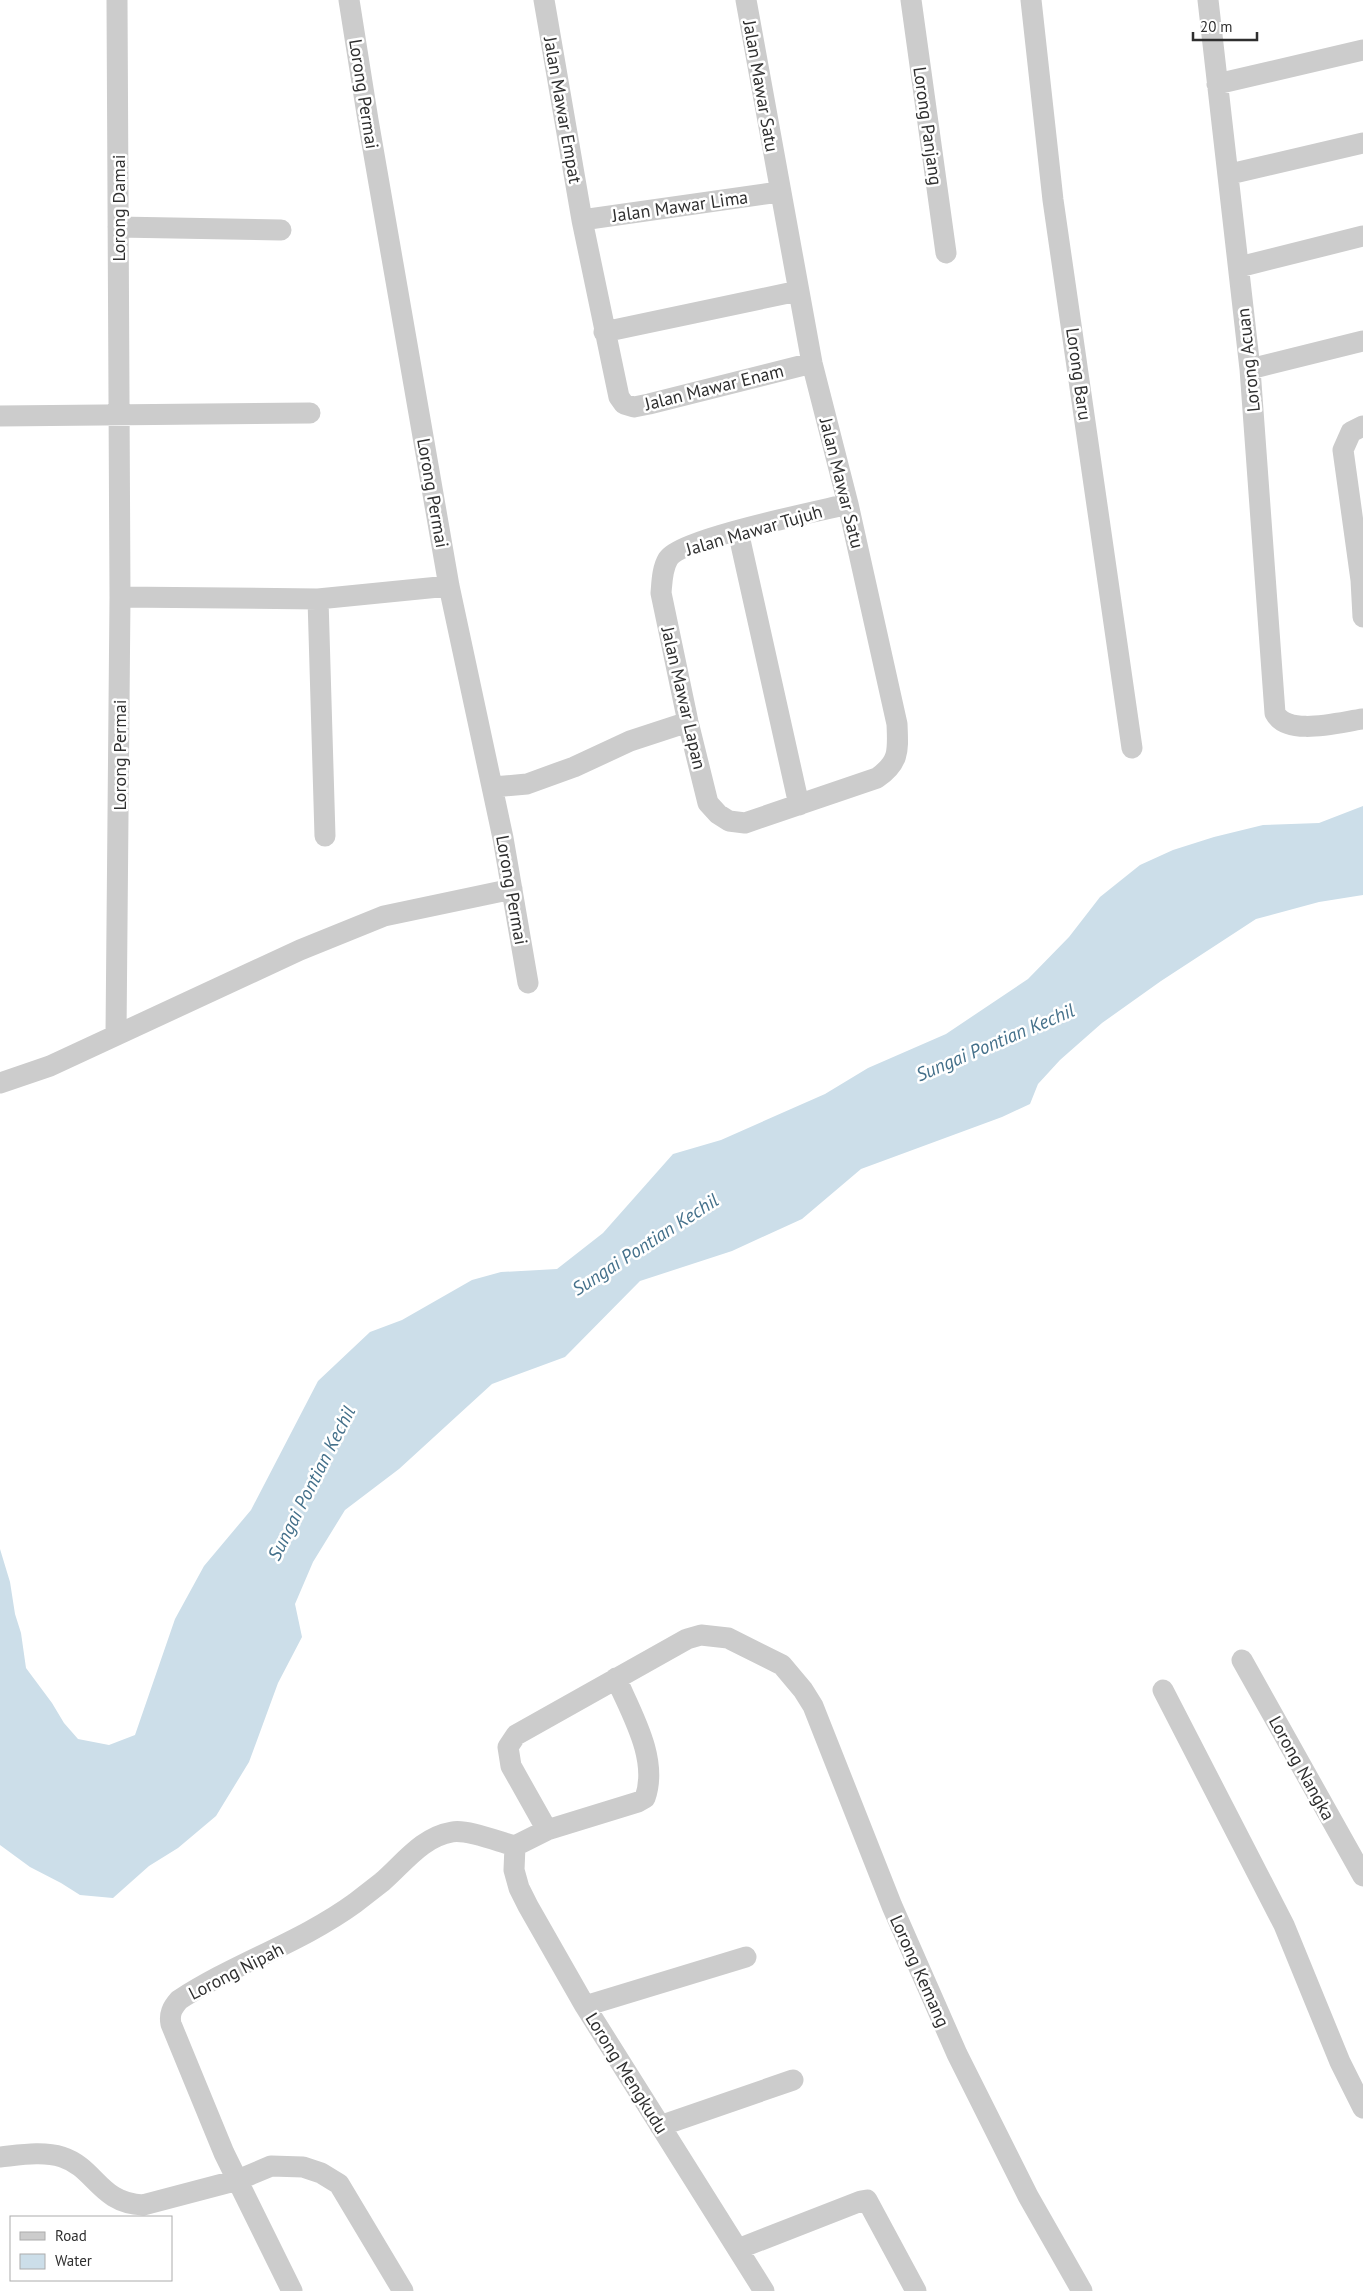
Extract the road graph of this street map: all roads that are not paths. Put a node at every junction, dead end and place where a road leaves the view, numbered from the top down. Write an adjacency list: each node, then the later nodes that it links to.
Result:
1 (116, 0): 14 (street, Lorong Damai)
2 (349, 0): 32 (street, Lorong Permai)
3 (544, 0): 13 (street, Jalan Mawar Empat)
4 (746, 0): 12 (street, Jalan Mawar Satu)
5 (911, 0): 17 (street, Lorong Panjang)
6 (1031, 0): 39 (street, Lorong Baru)
7 (1208, 0): 9 (street, Lorong Acuan)
8 (1363, 50): 9 (street)
9 (1217, 84): 11 (street, Lorong Acuan)
10 (1363, 143): 11 (street)
11 (1230, 174): 18 (street, Lorong Acuan)
12 (779, 192): 13 (street, Jalan Mawar Lima); 19 (street, Jalan Mawar Satu)
13 (582, 220): 20 (street, Jalan Mawar Empat)
14 (118, 227): 15 (street); 27 (street, Lorong Damai)
15 (280, 230)
16 (1363, 236): 18 (street)
17 (946, 252)
18 (1239, 267): 23 (street, Lorong Acuan)
19 (798, 291): 20 (street); 22 (street, Jalan Mawar Satu)
20 (604, 332): 24 (street, Jalan Mawar Empat)
21 (1363, 341): 23 (street)
22 (812, 363): 24 (street, Jalan Mawar Enam); 29 (street, Jalan Mawar Satu)
23 (1250, 369): 37 (street, Lorong Acuan)
24 (619, 397)
25 (310, 413): 27 (street)
26 (0, 416): 27 (street)
27 (119, 416): 34 (street, Lorong Permai)
28 (1363, 426): 31 (street)
29 (848, 504): 30 (street, Jalan Mawar Tujuh); 42 (street, Jalan Mawar Satu)
30 (738, 531): 33 (street, Jalan Mawar Tujuh); 42 (street)
31 (1362, 580): 36 (street)
32 (449, 586): 35 (street); 40 (street, Lorong Permai)
33 (661, 593): 38 (street, Jalan Mawar Lapan)
34 (120, 597): 35 (street); 46 (street, Lorong Permai)
35 (318, 599): 43 (street)
36 (1363, 617)
37 (1363, 719)
38 (688, 722): 40 (street); 41 (street, Jalan Mawar Lapan)
39 (1132, 748)
40 (493, 786): 44 (street, Lorong Permai)
41 (708, 804): 42 (street, Jalan Mawar Satu)
42 (799, 804)
43 (325, 836)
44 (512, 889): 45 (street, Lorong Permai); 46 (street)
45 (528, 983)
46 (116, 1034): 47 (street)
47 (0, 1082)
48 (1242, 1660): 53 (street, Lorong Nangka)
49 (616, 1678): 51 (street, Lorong Kemang); 51 (street); 66 (street, Lorong Kemang)
50 (1163, 1690): 57 (street)
51 (547, 1830): 52 (street)
52 (515, 1846): 55 (street, Lorong Mengkudu); 60 (street, Lorong Nipah)
53 (1363, 1876)
54 (746, 1957): 55 (street)
55 (585, 2006): 58 (street, Lorong Mengkudu)
56 (793, 2080): 58 (street)
57 (1363, 2108)
58 (660, 2126): 61 (street, Lorong Mengkudu)
59 (0, 2157): 60 (street)
60 (238, 2180): 62 (street, Lorong Nipah); 63 (street)
61 (738, 2249): 64 (street, Lorong Mengkudu); 65 (street)
62 (292, 2291)
63 (403, 2291)
64 (764, 2291)
65 (916, 2291)
66 (1082, 2291)

